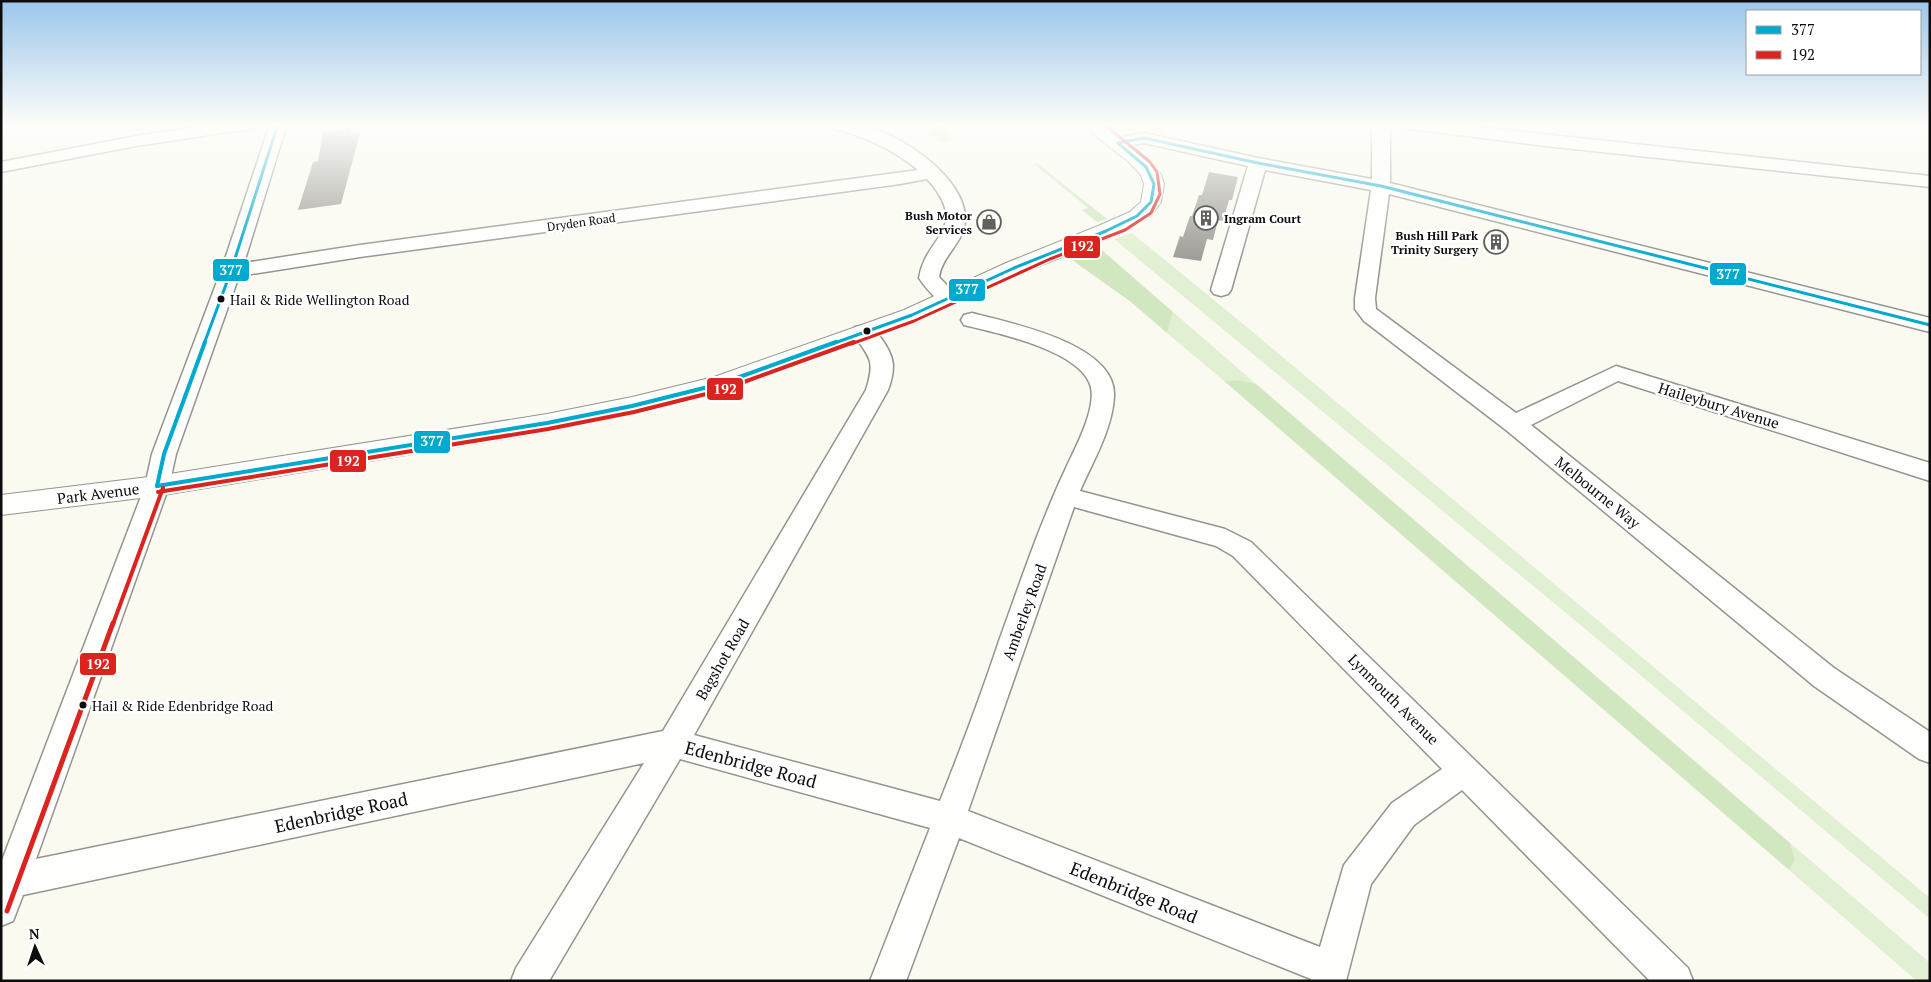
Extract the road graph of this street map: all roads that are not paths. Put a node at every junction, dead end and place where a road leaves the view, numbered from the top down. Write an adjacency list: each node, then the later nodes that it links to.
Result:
1 (263, 170): 11 (street)
2 (927, 170): 8 (street)
3 (1147, 170): 13 (street, Park Avenue)
4 (1256, 170): 12 (street)
5 (1295, 170): 10 (street)
6 (1381, 170): 10 (street)
7 (1816, 170): 9 (street)
8 (931, 173): 11 (street, Dryden Road); 13 (street)
9 (1930, 182)
10 (1381, 186): 15 (street); 17 (street, Melbourne Way)
11 (231, 272): 19 (street)
12 (1222, 290)
13 (949, 298): 16 (street, Park Avenue)
14 (972, 320): 20 (street, Amberley Road)
15 (1930, 325)
16 (863, 332): 19 (street, Park Avenue); 22 (street, Bagshot Road)
17 (1514, 424): 18 (street, Haileybury Avenue); 23 (street, Melbourne Way)
18 (1930, 472)
19 (157, 486): 21 (street, Park Avenue); 26 (street)
20 (1065, 496): 24 (street, Lynmouth Avenue); 25 (street, Amberley Road)
21 (1, 505)
22 (673, 743): 25 (street, Edenbridge Road); 26 (street, Edenbridge Road); 28 (street, Bagshot Road)
23 (1930, 749)
24 (1465, 770): 27 (street); 30 (street, Lynmouth Avenue)
25 (950, 819): 27 (street, Edenbridge Road); 29 (street, Amberley Road)
26 (5, 890)
27 (1330, 975)
28 (529, 981)
29 (888, 981)
30 (1675, 981)

